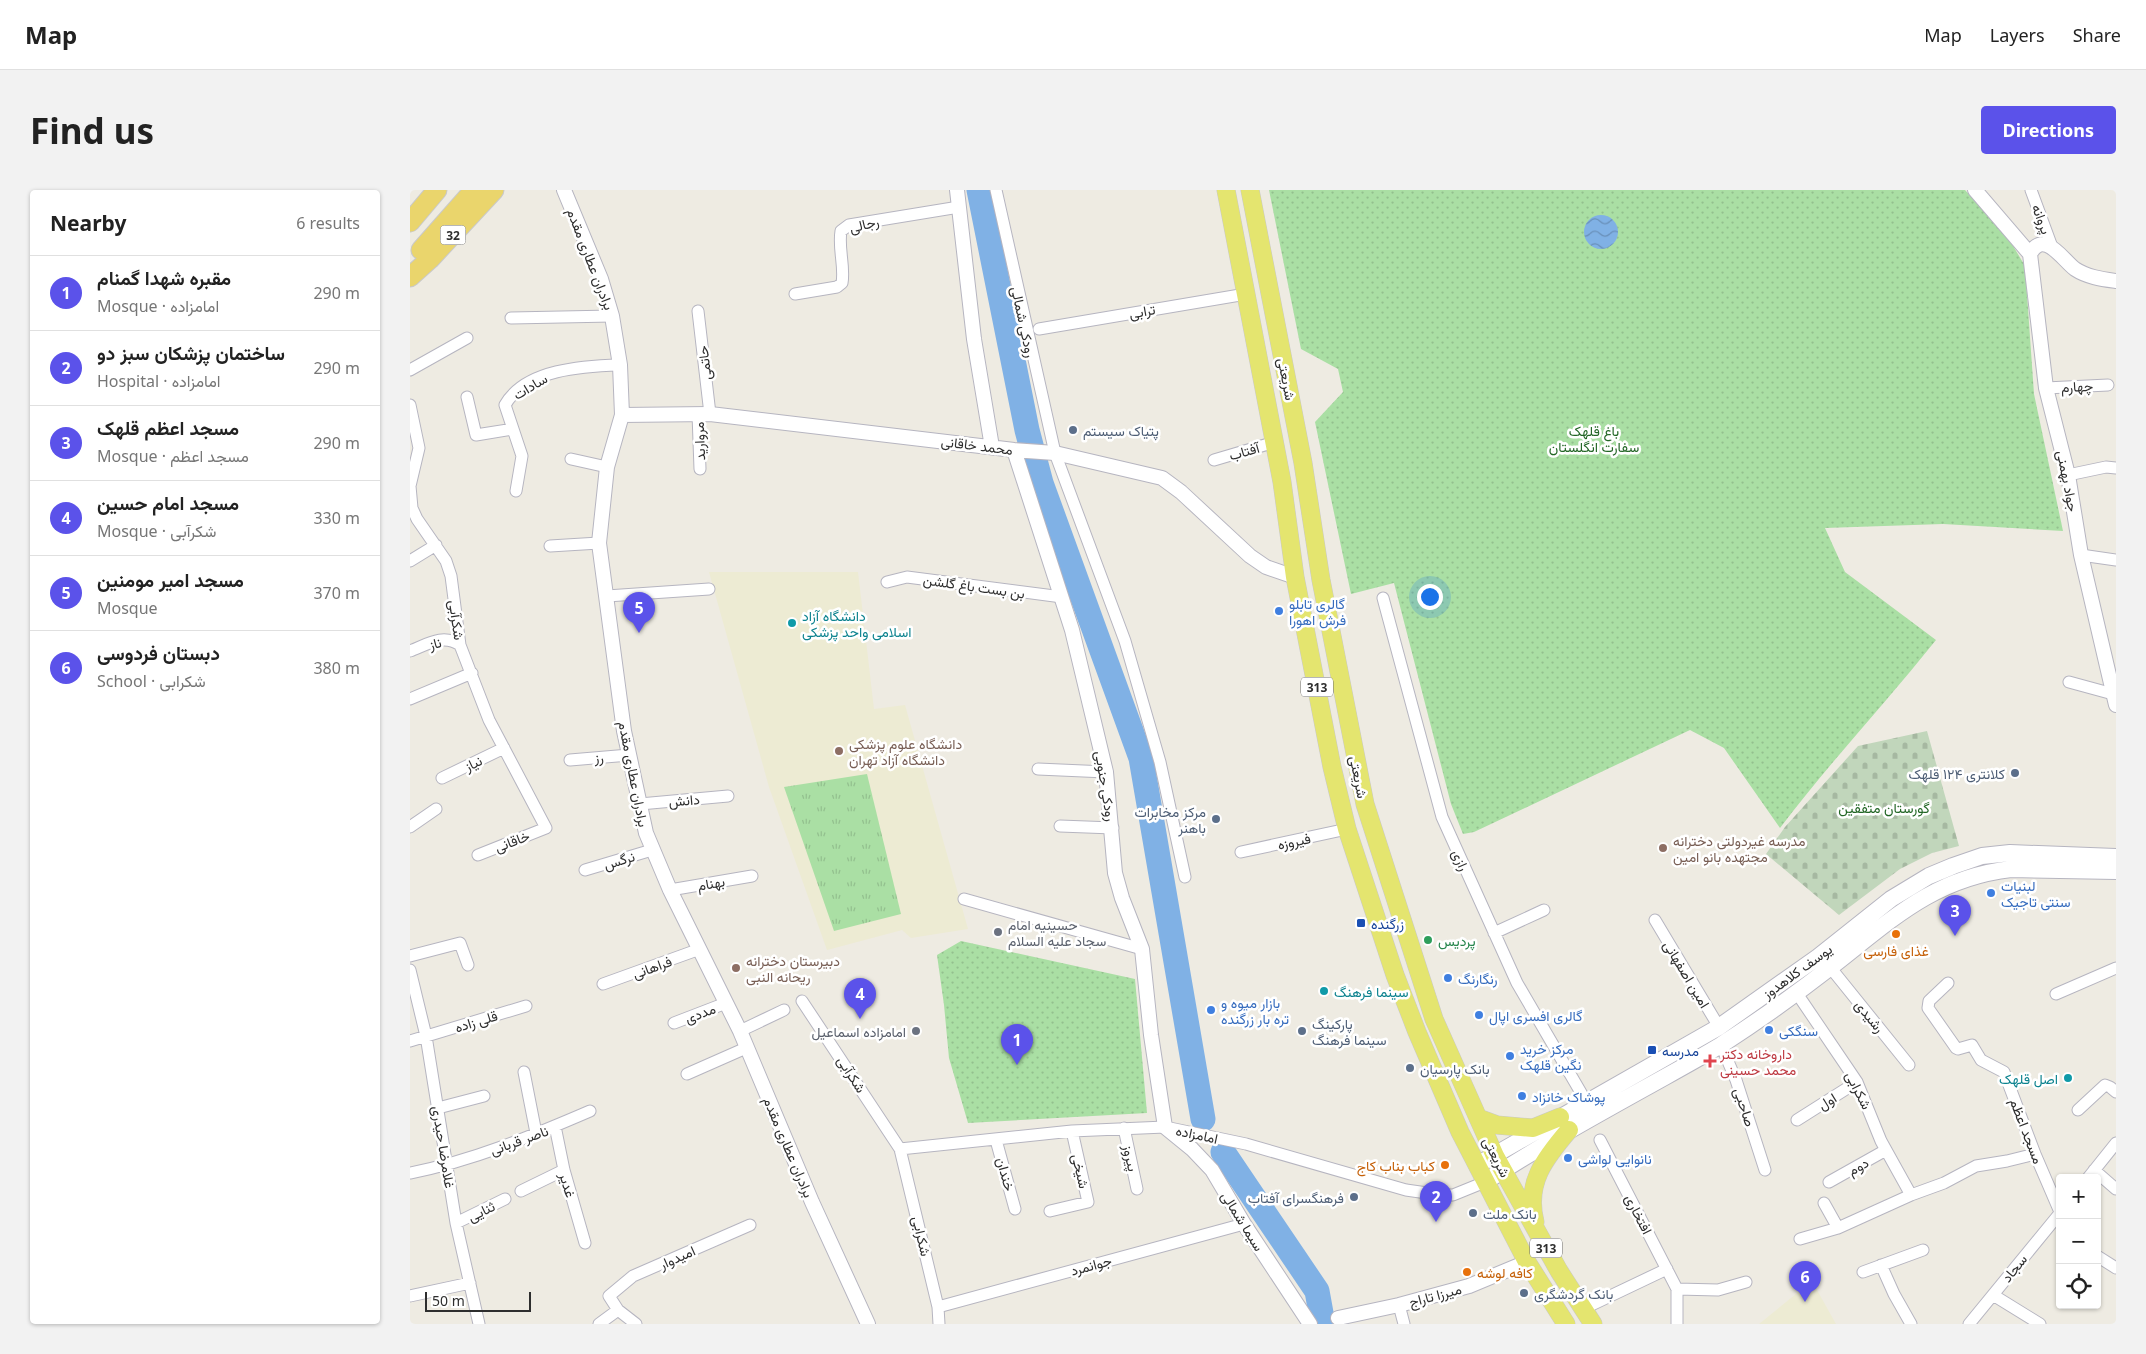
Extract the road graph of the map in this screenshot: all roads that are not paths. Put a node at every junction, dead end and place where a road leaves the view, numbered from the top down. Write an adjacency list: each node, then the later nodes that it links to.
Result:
1 (424, 190): 13 (highway)
2 (437, 190): 14 (highway)
3 (474, 190): 17 (highway)
4 (494, 190): 18 (highway, 32)
5 (564, 190): 23 (street, برادران عطاری مقدم)
6 (957, 190): 12 (street)
7 (996, 190): 39 (street, رودکی شمالی)
8 (1226, 190): 21 (main road, شریعتی / 313)
9 (1250, 190): 55 (main road, شریعتی / 313)
10 (1975, 190): 16 (street)
11 (2034, 190): 15 (street, پروانه)
12 (959, 207): 20 (street, رجالی); 37 (street)
13 (410, 216)
14 (410, 222)
15 (2052, 247): 16 (street); 19 (street)
16 (2030, 254): 30 (street, جواد بهمنی)
17 (410, 262)
18 (410, 277)
19 (2116, 281)
20 (795, 294)
21 (1246, 294): 25 (street, ترابی); 36 (main road, شریعتی / 313)
22 (698, 311): 33 (street, حاتمی)
23 (612, 316): 24 (street); 27 (street, برادران عطاری مقدم)
24 (511, 318)
25 (1039, 329)
26 (467, 338): 28 (street)
27 (620, 365): 34 (street, برادران عطاری مقدم); 35 (street, سادات)
28 (410, 370)
29 (2108, 385): 30 (street, چهارم)
30 (2046, 388): 45 (street, جواد بهمنی)
31 (467, 397): 35 (street)
32 (411, 410): 46 (street, شکرآبی)
33 (704, 414): 34 (street, محمد خاقانی); 37 (street, محمد خاقانی); 44 (street, مروارید)
34 (622, 415): 42 (street, برادران عطاری مقدم)
35 (513, 429): 47 (street)
36 (1275, 442): 41 (street, آفتاب); 54 (main road, شریعتی / 313)
37 (992, 447): 38 (street, محمد خاقانی)
38 (1014, 450): 39 (street, محمد خاقانی); 59 (street, رودکی جنوبی)
39 (1055, 453): 54 (street, محمد خاقانی); 88 (street)
40 (571, 459): 42 (street)
41 (1214, 460)
42 (607, 467): 48 (street, برادران عطاری مقدم)
43 (2116, 468): 45 (street)
44 (700, 469)
45 (2068, 475): 51 (street, جواد بهمنی)
46 (410, 486): 49 (street, شکرآبی)
47 (516, 491)
48 (599, 543): 50 (street); 58 (street, برادران عطاری مقدم)
49 (436, 545): 53 (street); 61 (street, شکرآبی)
50 (550, 546)
51 (2081, 555): 52 (street); 66 (street, جواد بهمنی)
52 (2116, 560)
53 (410, 562)
54 (1295, 577): 55 (main road); 80 (main road, شریعتی / 313)
55 (1321, 580): 126 (main road, شریعتی / 313)
56 (887, 582): 59 (street, بن بست باغ گلشن)
57 (709, 589): 58 (street)
58 (607, 596): 68 (street, برادران عطاری مقدم)
59 (1062, 597): 71 (street, رودکی جنوبی)
60 (1383, 598): 93 (street, رازی)
61 (460, 645): 62 (street, ناز); 63 (street, شکرآبی)
62 (410, 652)
63 (472, 673): 65 (street); 67 (street, شکرآبی)
64 (2069, 682): 66 (street)
65 (410, 699)
66 (2115, 700)
67 (504, 748): 72 (street, نیاز); 78 (street, شکرآبی)
68 (629, 755): 69 (street, رز); 74 (street, برادران عطاری مقدم)
69 (570, 760)
70 (1038, 770): 71 (street)
71 (1106, 772): 79 (street, رودکی جنوبی)
72 (442, 778)
73 (728, 796): 74 (street, دانش)
74 (640, 804): 81 (street, برادران عطاری مقدم)
75 (436, 809): 77 (street)
76 (1060, 826): 79 (street)
77 (410, 827)
78 (546, 828): 83 (street, خاقانی)
79 (1112, 828): 94 (street, رودکی جنوبی)
80 (1347, 829): 82 (street, فیروزه); 141 (main road, شریعتی / 313)
81 (652, 850): 85 (street, نرگس); 89 (street, برادران عطاری مقدم)
82 (1241, 852)
83 (478, 855)
84 (2116, 856): 110 (main road, یوسف کلاهدوز)
85 (585, 870)
86 (2116, 871): 98 (main road, یوسف کلاهدوز)
87 (752, 876): 89 (street, بهنام)
88 (1185, 877)
89 (670, 890): 95 (street, برادران عطاری مقدم)
90 (964, 899): 94 (street)
91 (1544, 910): 93 (street)
92 (1655, 920): 110 (street, امین اصفهانی)
93 (1494, 933): 122 (street, رازی)
94 (1142, 949): 130 (street, رودکی جنوبی)
95 (700, 950): 102 (street, فراهانی); 106 (street, برادران عطاری مقدم)
96 (410, 956): 97 (street)
97 (468, 965)
98 (1830, 968): 103 (main road, یوسف کلاهدوز); 116 (street, رشیدی)
99 (2116, 968): 104 (street)
100 (410, 970): 112 (street, غلامرضا حیدری)
101 (1948, 982): 139 (street, مسجد اعظم)
102 (603, 984)
103 (1796, 992): 114 (main road, یوسف کلاهدوز); 119 (street, شکرابی)
104 (2056, 994)
105 (802, 1001): 137 (street, شکرآبی)
106 (726, 1003): 109 (street, مددی); 111 (street, برادران عطاری مقدم)
107 (526, 1006): 112 (street, قلی زاده)
108 (784, 1010): 111 (street)
109 (674, 1023)
110 (1719, 1027): 122 (main road, یوسف کلاهدوز)
111 (740, 1031): 115 (street, برادران عطاری مقدم)
112 (426, 1036): 113 (street, قلی زاده); 123 (street, غلامرضا حیدری)
113 (410, 1041)
114 (1721, 1045): 128 (main road, یوسف کلاهدوز); 144 (street, صاحبی)
115 (746, 1048): 118 (street); 187 (street, برادران عطاری مقدم)
116 (1909, 1065)
117 (524, 1072): 133 (street)
118 (687, 1074)
119 (1857, 1082): 127 (street, اول); 138 (street, شکرابی)
120 (2116, 1092): 124 (street)
121 (484, 1096): 123 (street)
122 (1587, 1103): 128 (main road, یوسف کلاهدوز)
123 (438, 1108): 142 (street, غلامرضا حیدری)
124 (2078, 1110)
125 (590, 1111): 129 (street, ناصر قربانی)
126 (1478, 1118): 128 (main road); 140 (main road, شریعتی / 313)
127 (1797, 1120)
128 (1564, 1124): 140 (main road, یوسف کلاهدوز); 164 (main road)
129 (555, 1126): 133 (street, ناصر قربانی); 143 (street, غدیر)
130 (1165, 1127): 131 (street, امامزاده); 148 (street, امامزاده); 160 (street, سیما شمالی)
131 (1124, 1128): 132 (street, امامزاده); 150 (street, پیروز)
132 (1072, 1131): 134 (street, امامزاده); 158 (street, شیخی)
133 (536, 1133): 142 (street, ناصر قربانی)
134 (996, 1140): 137 (street, امامزاده); 157 (street, خندان)
135 (1600, 1140): 172 (street, افتخاری)
136 (2115, 1146): 146 (street)
137 (900, 1149): 180 (street, شکرابی)
138 (1886, 1150): 149 (street, دوم); 153 (street, شکرابی)
139 (2035, 1154): 153 (street); 156 (street, مسجد اعظم)
140 (1499, 1163): 141 (main road); 148 (main road); 164 (main road, شریعتی / 313)
141 (1477, 1165): 148 (main road, شریعتی / 313)
142 (447, 1166): 145 (street, ناصر قربانی); 159 (street, غلامرضا حیدری)
143 (564, 1170): 152 (street); 166 (street, غدیر)
144 (1765, 1170)
145 (410, 1173)
146 (2091, 1174)
147 (2101, 1180): 151 (street)
148 (1485, 1182): 169 (main road, شریعتی / 313)
149 (1829, 1182)
150 (1138, 1188)
151 (2116, 1189)
152 (520, 1191)
153 (1911, 1195): 162 (street)
154 (505, 1199): 159 (street, ثنایی)
155 (1824, 1203): 162 (street)
156 (2056, 1204)
157 (1015, 1209)
158 (1050, 1211)
159 (456, 1223): 175 (street, غلامرضا حیدری)
160 (1244, 1224): 180 (street, جوانمرد); 189 (street, سیما شمالی)
161 (750, 1225): 182 (street, امیدوار)
162 (1838, 1228): 165 (street)
163 (2055, 1228): 177 (street, سجاد)
164 (1539, 1234): 181 (main road, شریعتی / 313)
165 (1800, 1239)
166 (585, 1243)
167 (1923, 1250): 170 (street)
168 (2101, 1259): 171 (street)
169 (1527, 1262): 179 (street, میرزا تاراج); 191 (main road, شریعتی / 313)
170 (1881, 1265): 173 (street); 194 (street)
171 (2116, 1268)
172 (1667, 1269): 176 (street, افتخاری); 181 (street)
173 (1863, 1272)
174 (1746, 1282): 176 (street)
175 (470, 1283): 178 (street); 184 (street, غلامرضا حیدری)
176 (1677, 1288): 193 (street)
177 (1993, 1295): 195 (street, سجاد); 196 (street)
178 (410, 1296)
179 (1399, 1305): 183 (street, میرزا تاراج); 190 (street)
180 (938, 1307): 188 (street, شکرابی)
181 (1583, 1309): 192 (main road, شریعتی / 313)
182 (618, 1310): 185 (street); 186 (street)
183 (1338, 1321)
184 (479, 1324)
185 (599, 1324)
186 (636, 1324)
187 (868, 1324)
188 (939, 1324)
189 (1308, 1324)
190 (1404, 1324)
191 (1566, 1324)
192 (1593, 1324)
193 (1677, 1324)
194 (1911, 1324)
195 (1969, 1324)
196 (2040, 1324)

